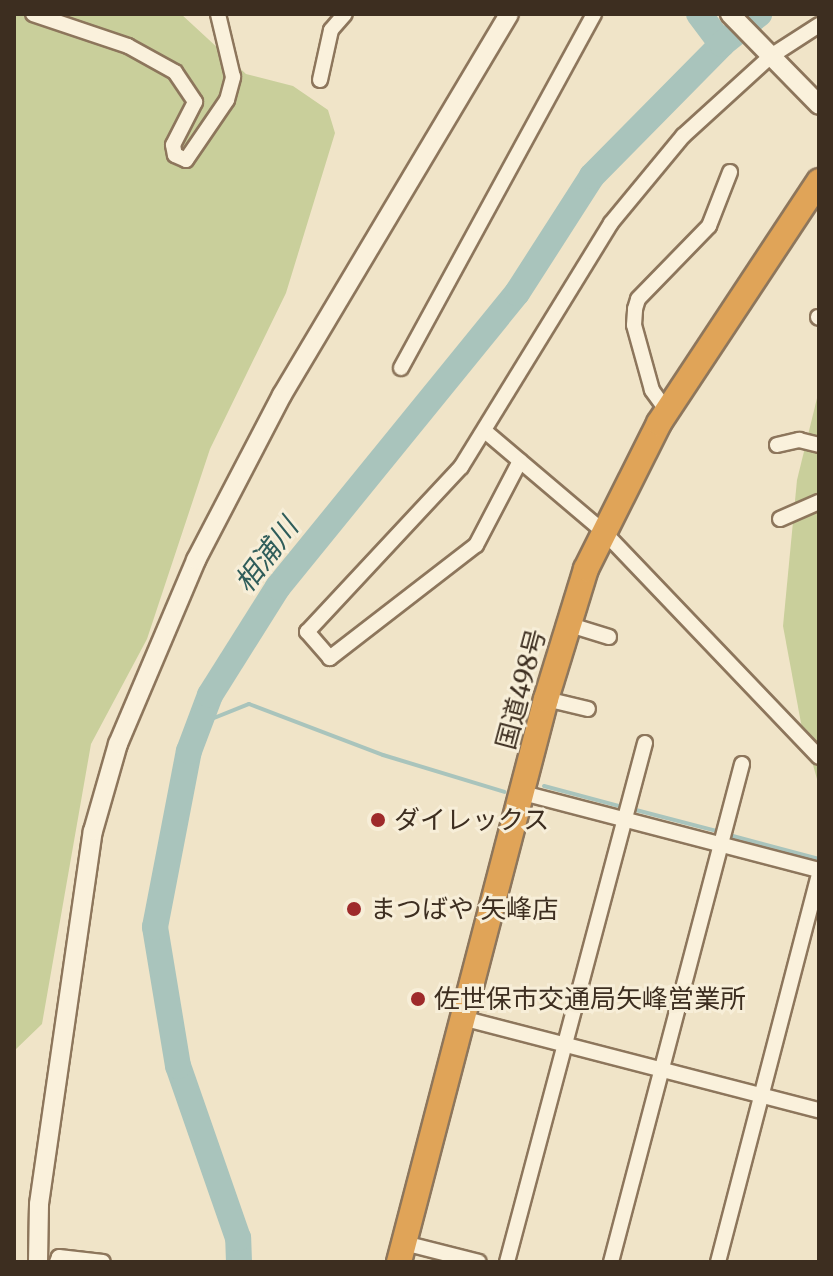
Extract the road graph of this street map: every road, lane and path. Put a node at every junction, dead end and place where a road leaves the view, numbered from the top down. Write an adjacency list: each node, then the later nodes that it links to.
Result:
1 (33, 14): 2 (street)
2 (218, 14)
3 (509, 14): 39 (street)
4 (594, 14): 13 (street)
5 (730, 14): 8 (street)
6 (338, 17): 9 (street)
7 (819, 25): 8 (street)
8 (768, 52): 10 (street); 15 (street)
9 (320, 80)
10 (819, 105)
11 (730, 172): 14 (street)
12 (819, 181): 14 (highway, 国道498号)
13 (401, 368)
14 (667, 411): 21 (highway, 国道498号)
15 (486, 432): 18 (street); 18 (street)
16 (777, 445): 17 (street)
17 (819, 445)
18 (520, 461): 21 (street)
19 (819, 502): 20 (street)
20 (780, 519)
21 (604, 532): 22 (highway, 国道498号); 27 (street)
22 (567, 624): 23 (street); 24 (highway, 国道498号)
23 (609, 637)
24 (546, 699): 25 (street); 29 (highway, 国道498号)
25 (588, 709)
26 (645, 743): 30 (street)
27 (819, 757)
28 (742, 764): 31 (street)
29 (523, 793): 30 (street); 33 (highway, 国道498号)
30 (624, 818): 31 (street); 34 (street)
31 (721, 842): 32 (street); 35 (street)
32 (818, 868): 36 (street)
33 (462, 1018): 34 (street); 38 (highway, 国道498号)
34 (566, 1043): 35 (street); 43 (street)
35 (662, 1069): 36 (street); 44 (street)
36 (763, 1096): 37 (street); 45 (street)
37 (819, 1110)
38 (401, 1252): 42 (street)
39 (38, 1262)
40 (57, 1262): 41 (street)
41 (103, 1262)
42 (479, 1262)
43 (507, 1262)
44 (611, 1262)
45 (718, 1262)

